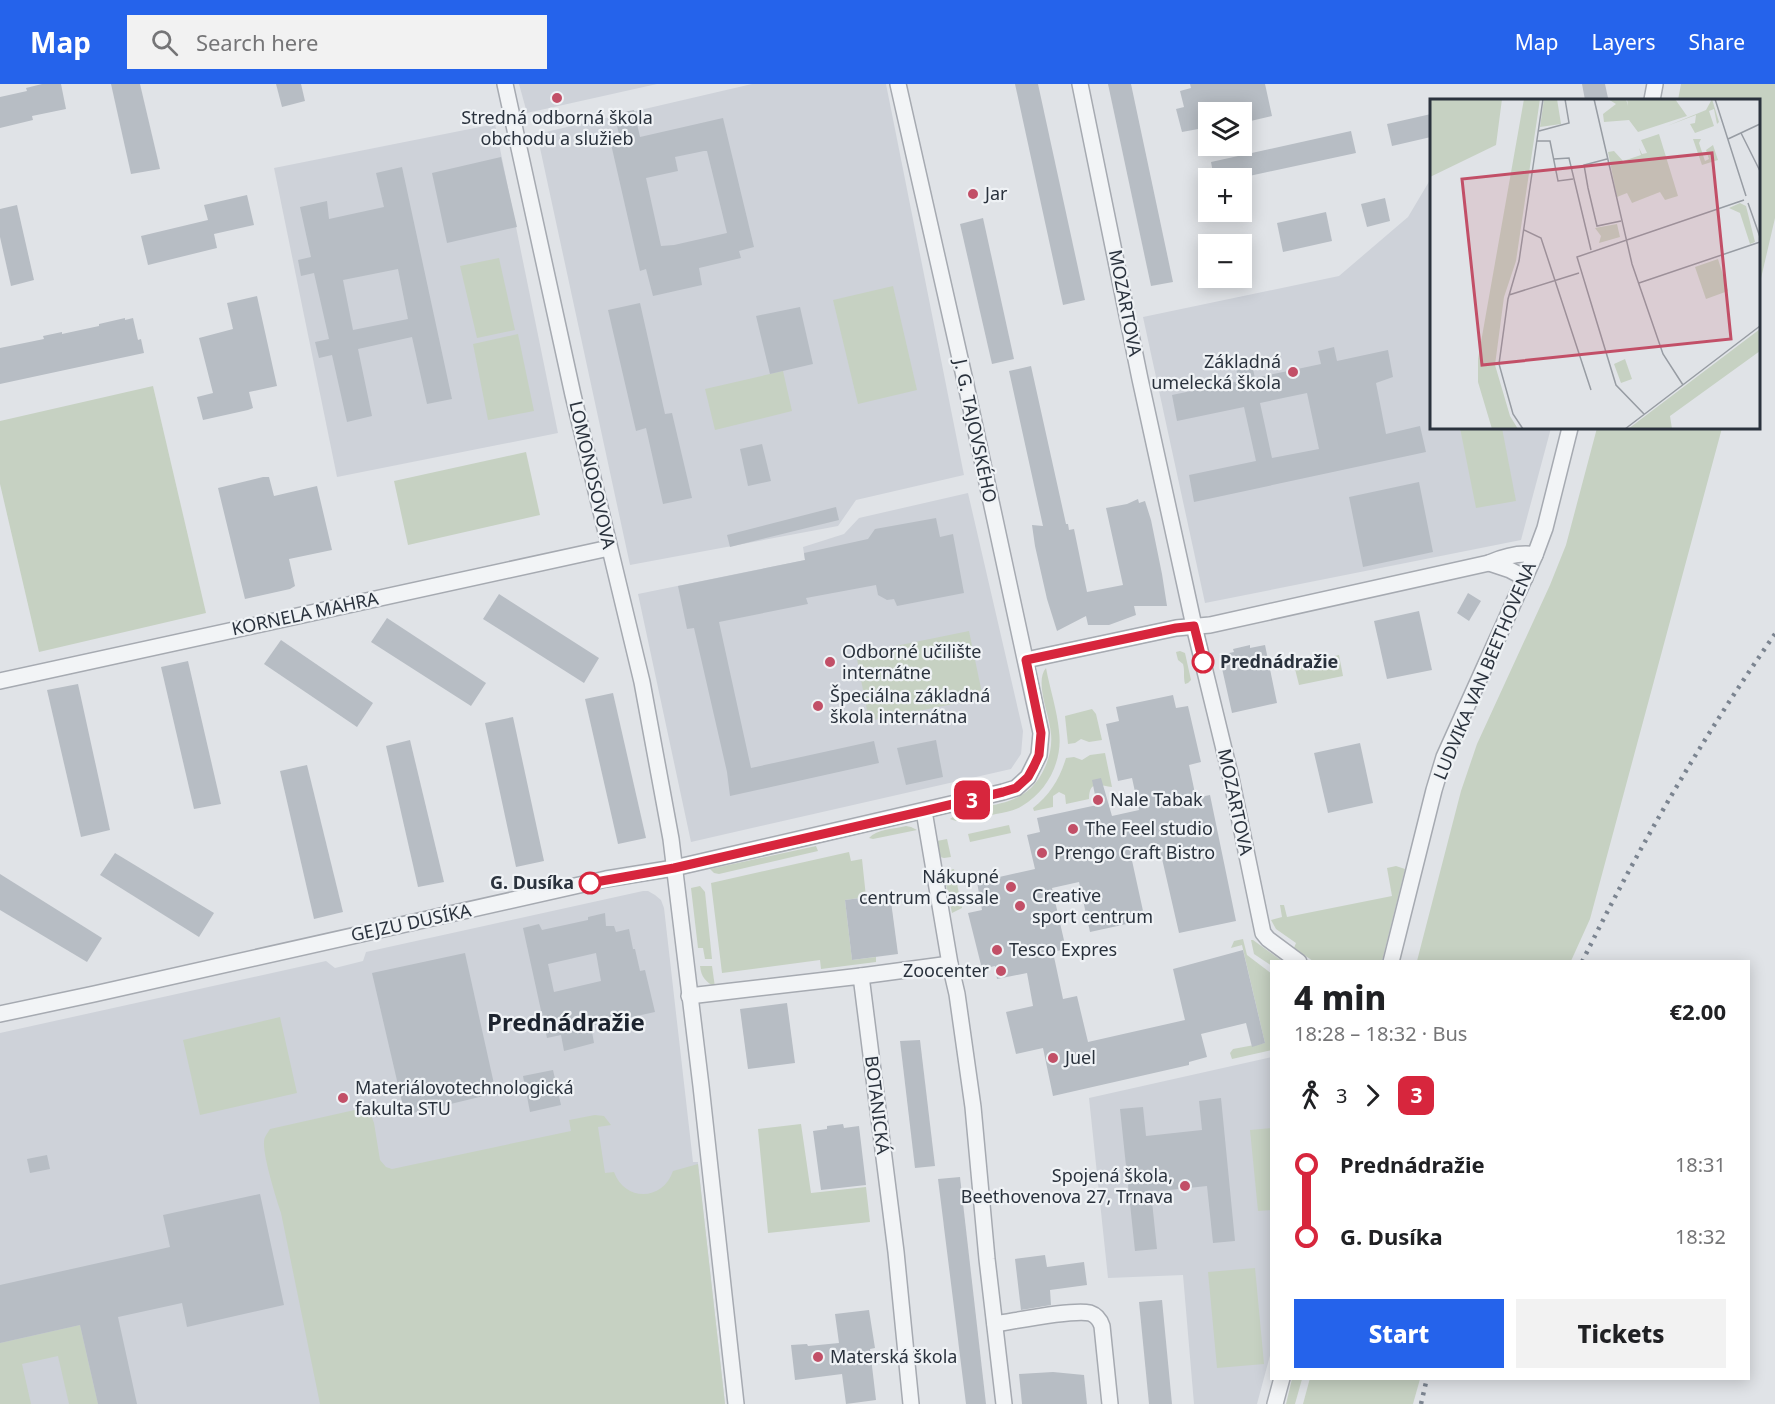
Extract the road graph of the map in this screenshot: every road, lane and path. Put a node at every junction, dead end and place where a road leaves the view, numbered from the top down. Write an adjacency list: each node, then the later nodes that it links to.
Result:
1 (505, 84): 7 (street, LOMONOSOVOVA)
2 (898, 84): 12 (street, J. G. TAJOVSKÉHO)
3 (1080, 84): 11 (street, MOZARTOVA)
4 (1654, 84): 5 (street)
5 (1652, 99)
6 (1570, 429): 8 (street, LUDVIKA VAN BEETHOVENA)
7 (609, 548): 13 (street, KORNELA MAHRA); 16 (street, LOMONOSOVOVA)
8 (1535, 555): 9 (street); 10 (street, LUDVIKA VAN BEETHOVENA)
9 (1489, 563): 10 (street); 11 (street)
10 (1525, 578): 18 (street, LUDVIKA VAN BEETHOVENA)
11 (1194, 626): 12 (street); 17 (street, MOZARTOVA)
12 (1026, 660): 14 (street, J. G. TAJOVSKÉHO)
13 (0, 681)
14 (1028, 777): 15 (street, GEJZU DUSÍKA)
15 (924, 811): 16 (street, GEJZU DUSÍKA); 19 (street)
16 (674, 868): 21 (street); 22 (street, GEJZU DUSÍKA)
17 (1296, 960)
18 (1392, 960)
19 (950, 964): 20 (street); 23 (street)
20 (861, 976): 21 (street); 26 (street, BOTANICKÁ)
21 (689, 996): 25 (street)
22 (0, 1014)
23 (995, 1324): 27 (street); 28 (street)
24 (1281, 1380): 29 (street)
25 (736, 1404)
26 (911, 1404)
27 (1004, 1404)
28 (1110, 1404)
29 (1275, 1404)

